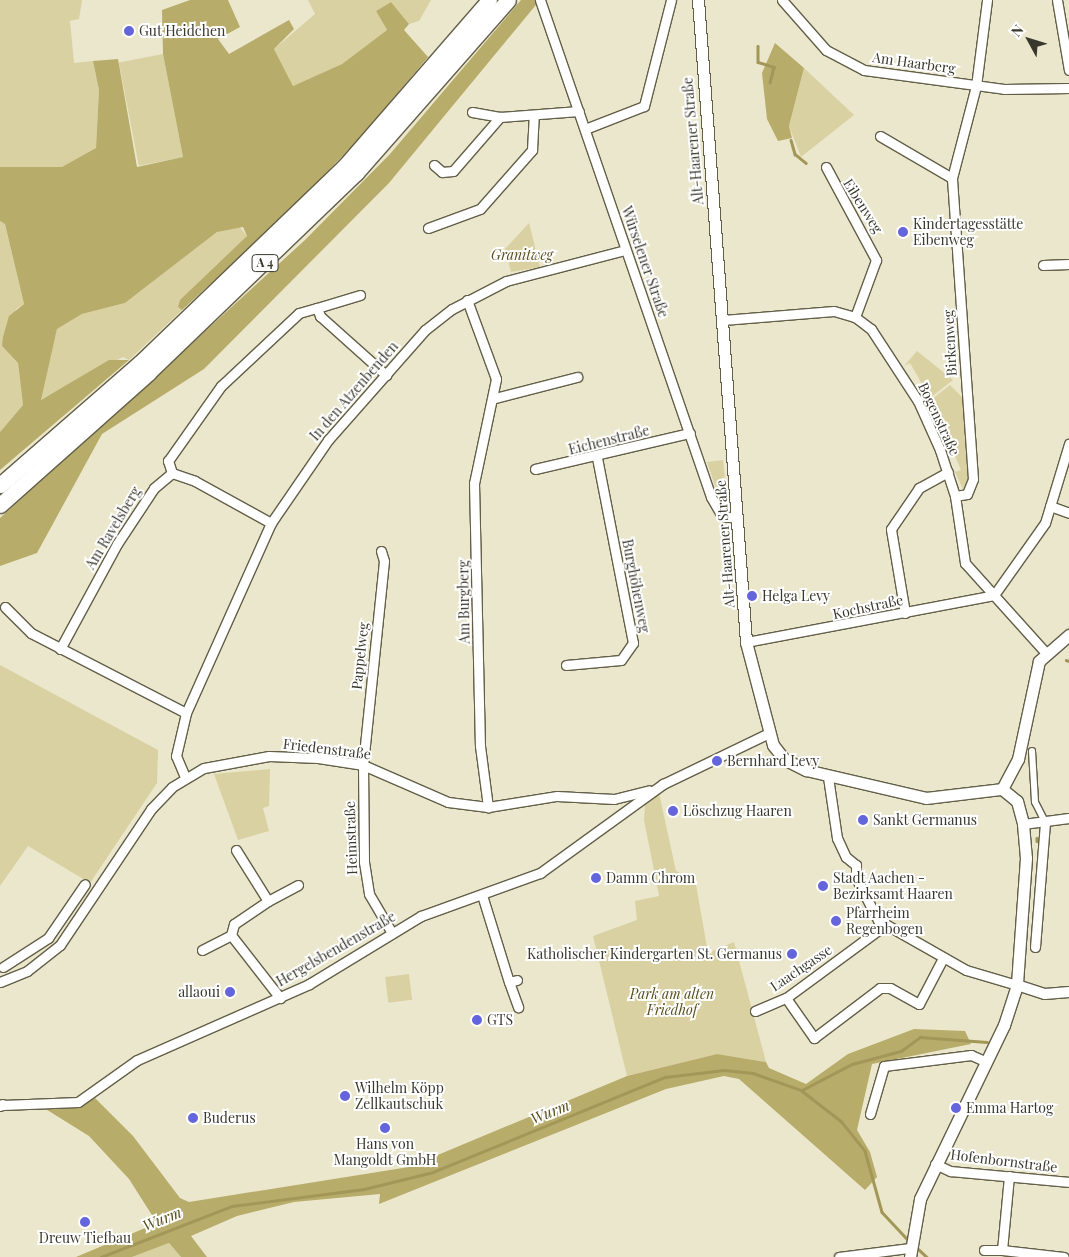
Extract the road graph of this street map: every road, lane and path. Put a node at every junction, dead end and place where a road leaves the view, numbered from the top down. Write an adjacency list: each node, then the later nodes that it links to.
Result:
1 (490, 0): 40 (highway, A 4)
2 (508, 0): 42 (highway, A 4)
3 (540, 0): 13 (street, Würselener Straße)
4 (671, 0): 17 (street)
5 (698, 0): 30 (main road, Alt-Haarener Straße)
6 (782, 0): 11 (street, Am Haarberg)
7 (987, 0): 11 (street, Birkenweg)
8 (1068, 0): 9 (street)
9 (1057, 1): 10 (street)
10 (1069, 70)
11 (976, 86): 12 (street, Am Haarberg); 21 (street, Birkenweg)
12 (1069, 88)
13 (579, 111): 15 (street); 17 (street, Würselener Straße)
14 (472, 112): 16 (street)
15 (534, 115): 16 (street); 22 (street)
16 (500, 117): 19 (street)
17 (585, 129): 23 (street, Würselener Straße)
18 (880, 136): 21 (street)
19 (434, 165)
20 (826, 167): 29 (street, Eibenweg)
21 (952, 178): 41 (street, Birkenweg)
22 (428, 228)
23 (625, 250): 27 (street, In den Atzenbenden); 34 (street, Würselener Straße)
24 (1069, 264): 25 (street)
25 (1043, 265)
26 (360, 295): 28 (street)
27 (467, 300): 31 (street, In den Atzenbenden); 33 (street, Am Burgberg)
28 (317, 308): 31 (street); 39 (street)
29 (855, 317): 30 (street); 38 (street, Bogenstraße)
30 (723, 320): 45 (main road, Alt-Haarener Straße)
31 (386, 375): 46 (street, In den Atzenbenden)
32 (577, 377): 33 (street)
33 (495, 398): 67 (street, Am Burgberg)
34 (690, 433): 36 (street, Eichenstraße); 45 (street, Würselener Straße)
35 (1069, 444): 43 (street)
36 (597, 457): 37 (street, Eichenstraße); 55 (street, Burghöhenweg)
37 (535, 470)
38 (948, 472): 41 (street, Bogenstraße); 50 (street)
39 (172, 473): 46 (street); 53 (street, Am Ravelsberg)
40 (0, 486)
41 (955, 496): 48 (street, Bogenstraße)
42 (0, 505)
43 (1050, 506): 44 (street); 48 (street)
44 (1069, 513)
45 (738, 518): 52 (main road, Alt-Haarener Straße)
46 (271, 523): 56 (street, In den Atzenbenden)
47 (381, 550): 59 (street, Pappelweg)
48 (994, 595): 50 (street, Kochstraße); 54 (street, Bogenstraße)
49 (5, 607): 53 (street)
50 (905, 613): 52 (street, Kochstraße)
51 (1069, 635): 54 (main road)
52 (746, 642): 57 (main road, Alt-Haarener Straße)
53 (60, 649): 56 (street)
54 (1046, 652): 63 (main road)
55 (566, 665)
56 (186, 713): 60 (street, In den Atzenbenden)
57 (769, 733): 61 (main road, Alt-Haarener Straße); 62 (street, Friedenstraße)
58 (1032, 751): 65 (street)
59 (363, 765): 60 (street, Friedenstraße); 67 (street, Friedenstraße); 82 (street, Heimstraße)
60 (185, 777): 88 (street, Friedenstraße)
61 (828, 777): 63 (main road, Alt-Haarener Straße); 81 (street)
62 (656, 788): 64 (street, Friedenstraße); 68 (street, Friedenstraße)
63 (1002, 789): 66 (main road)
64 (614, 800): 67 (street, Friedenstraße); 68 (street)
65 (1034, 802): 66 (street); 70 (street)
66 (1018, 806): 71 (main road)
67 (488, 807)
68 (622, 815): 79 (street, Hergelsbendenstraße)
69 (1069, 818): 70 (street)
70 (1045, 822): 71 (street); 74 (street)
71 (1023, 824): 73 (main road)
72 (236, 850): 80 (street)
73 (1025, 876): 74 (street); 77 (main road)
74 (1038, 877): 78 (street)
75 (85, 884): 87 (street, Friedenstraße)
76 (298, 885): 80 (street)
77 (1024, 894): 78 (street); 89 (main road)
78 (1036, 894): 84 (street)
79 (482, 895): 82 (street, Hergelsbendenstraße); 93 (street)
80 (268, 902): 83 (street)
81 (884, 926): 86 (street); 92 (street, Laachgasse)
82 (392, 933): 91 (street, Hergelsbendenstraße)
83 (230, 935): 85 (street); 91 (street)
84 (1035, 947)
85 (202, 950)
86 (944, 958): 89 (street); 92 (street)
87 (2, 968): 88 (street, Friedenstraße)
88 (4, 981)
89 (1017, 985): 90 (street); 95 (main road)
90 (1069, 992)
91 (280, 998): 96 (street, Hergelsbendenstraße)
92 (786, 998): 94 (street, Laachgasse)
93 (518, 1007)
94 (755, 1010)
95 (987, 1062): 97 (street); 98 (main road)
96 (2, 1105)
97 (870, 1114)
98 (936, 1164): 99 (street, Hofenbornstraße); 101 (main road)
99 (1009, 1176): 100 (street, Hofenbornstraße); 103 (street)
100 (1069, 1182)
101 (910, 1248): 104 (street)
102 (984, 1250): 103 (street)
103 (1002, 1250): 105 (street)
104 (839, 1257)
105 (1064, 1257)

